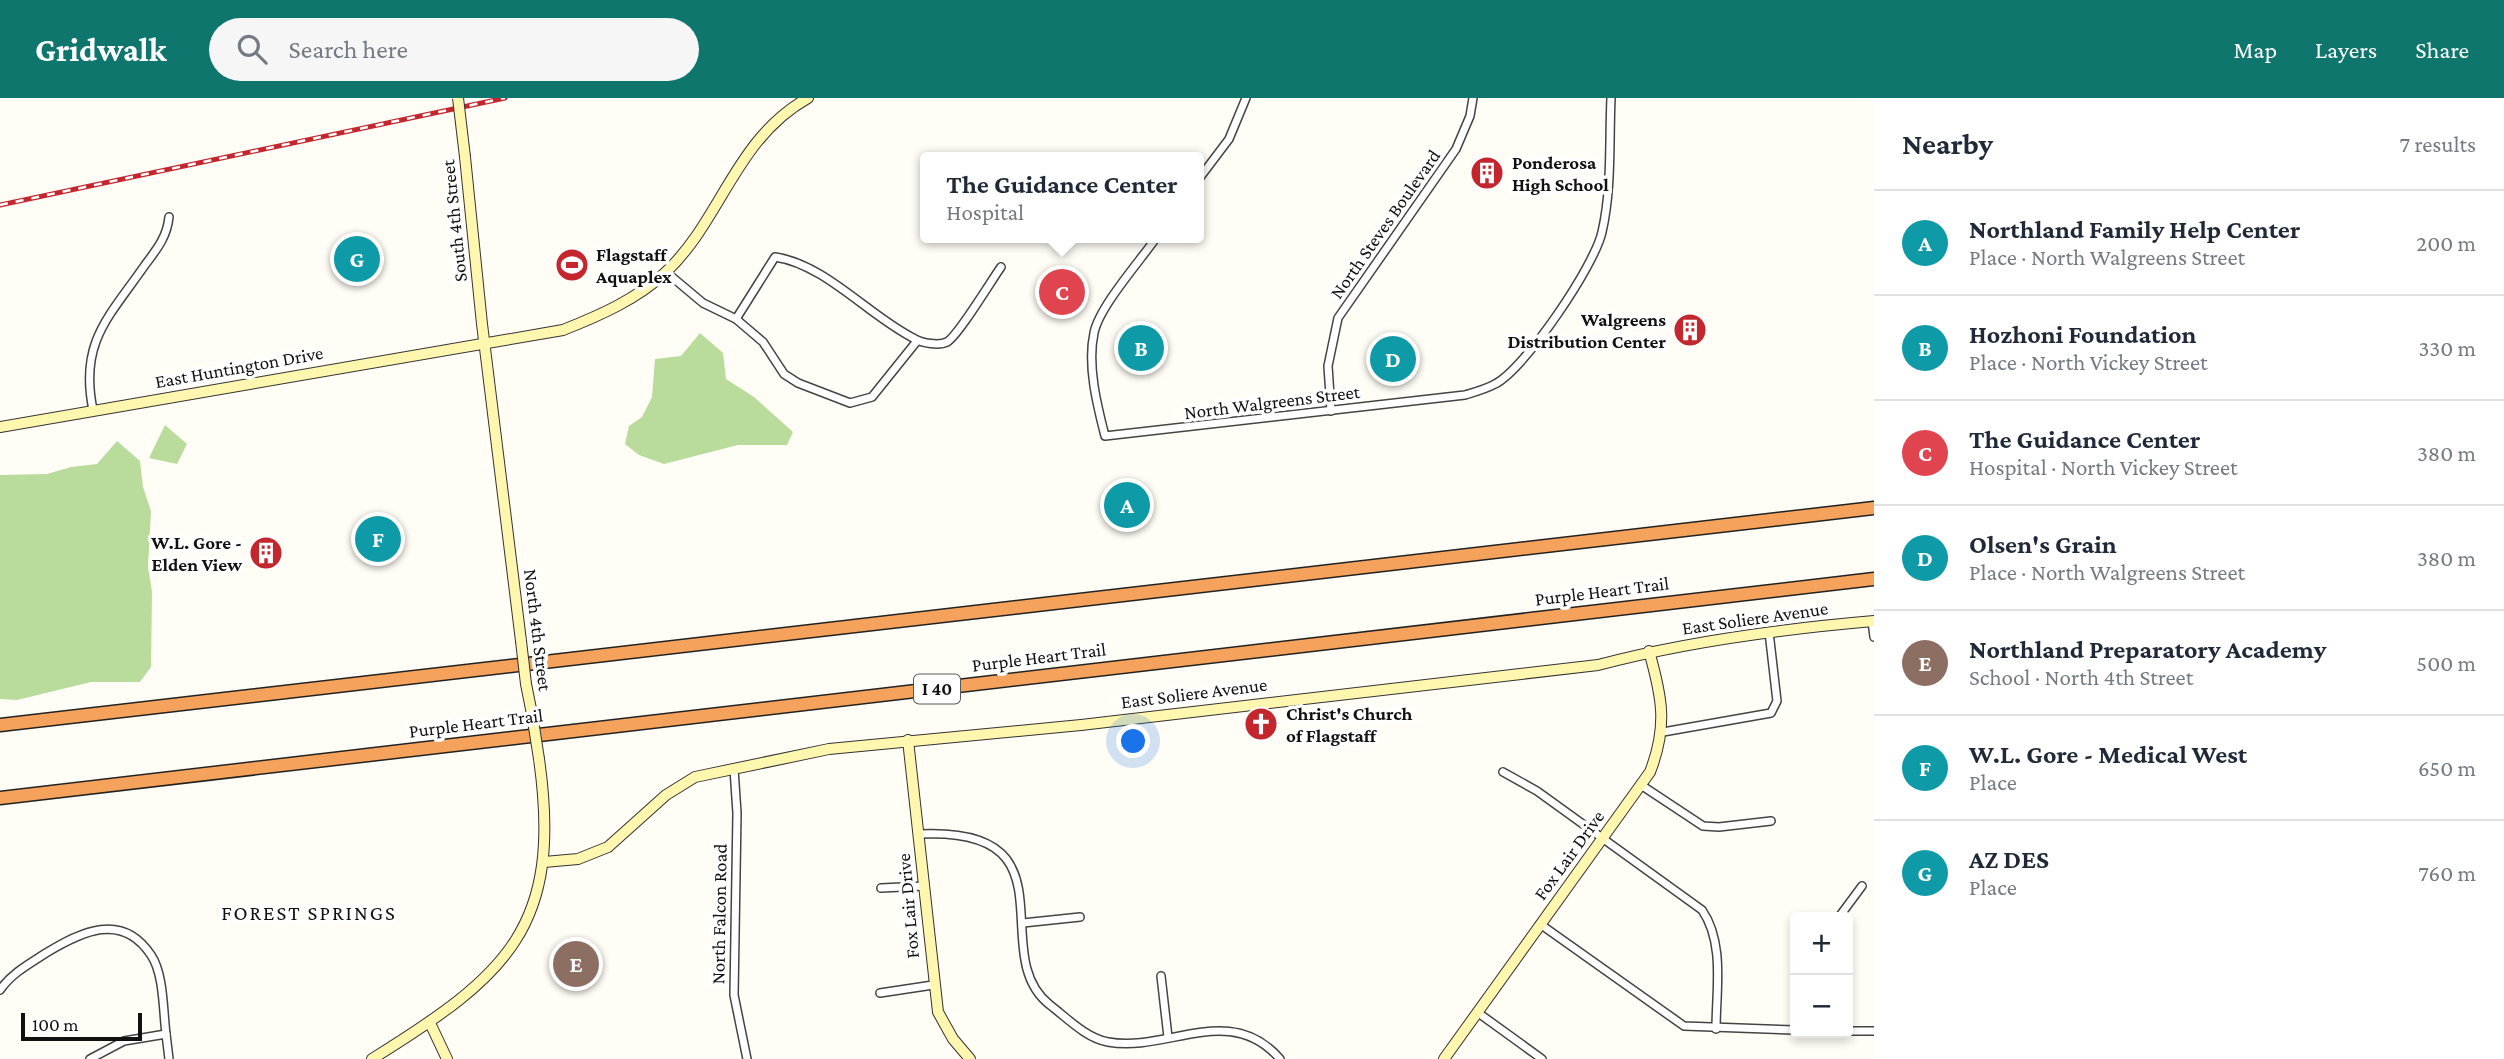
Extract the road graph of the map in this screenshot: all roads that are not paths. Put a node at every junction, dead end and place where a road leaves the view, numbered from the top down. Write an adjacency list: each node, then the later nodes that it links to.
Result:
1 (458, 98): 12 (street, South 4th Street, bridge)
2 (808, 98): 10 (street, East Huntington Drive)
3 (1247, 98): 6 (street)
4 (1473, 98): 15 (street, North Steves Boulevard)
5 (1611, 98): 15 (street, North Walgreens Street)
6 (1204, 173)
7 (169, 217): 14 (street)
8 (1152, 243): 15 (street, North Walgreens Street)
9 (1001, 267): 13 (street)
10 (666, 272): 11 (street); 12 (street, East Huntington Drive)
11 (736, 319): 13 (street); 13 (street)
12 (485, 341): 14 (street, East Huntington Drive); 33 (street, North 4th Street, bridge)
13 (917, 341)
14 (93, 410): 16 (street, East Huntington Drive)
15 (1331, 411)
16 (0, 427)
17 (1874, 508): 23 (highway)
18 (1874, 579): 29 (highway, Purple Heart Trail / I 40)
19 (1873, 621): 20 (street, East Soliere Avenue); 21 (street)
20 (1769, 632): 22 (street, East Soliere Avenue); 24 (street)
21 (1874, 637)
22 (1649, 651): 24 (street, Fox Lair Drive); 25 (street, East Soliere Avenue)
23 (0, 725)
24 (1663, 732): 28 (street, Fox Lair Drive)
25 (908, 740): 26 (street, East Soliere Avenue); 31 (street, Fox Lair Drive)
26 (734, 769): 33 (street, East Soliere Avenue); 57 (street, North Falcon Road)
27 (1503, 772): 32 (street)
28 (1641, 785): 30 (street); 32 (street, Fox Lair Drive)
29 (0, 798)
30 (1771, 821)
31 (919, 834): 34 (street, Fox Lair Drive); 39 (street)
32 (1603, 839): 40 (street, Fox Lair Drive); 47 (street)
33 (544, 862): 46 (street, North 4th Street)
34 (923, 886): 36 (street); 42 (street, Fox Lair Drive)
35 (1862, 886): 37 (street)
36 (881, 888)
37 (1843, 912)
38 (1080, 917): 39 (street)
39 (1023, 923): 52 (street)
40 (1540, 924): 45 (street, Fox Lair Drive); 47 (street)
41 (1161, 976): 52 (street)
42 (933, 985): 44 (street); 58 (street, Fox Lair Drive)
43 (0, 990): 51 (street)
44 (880, 993)
45 (1477, 1012): 60 (street, Fox Lair Drive); 61 (street)
46 (430, 1023): 55 (street, North 4th Street); 56 (street)
47 (1716, 1029): 48 (street)
48 (1790, 1030)
49 (1853, 1031): 50 (street)
50 (1874, 1031)
51 (166, 1034): 53 (street); 54 (street)
52 (1168, 1037): 59 (street)
53 (90, 1059)
54 (169, 1059)
55 (372, 1059)
56 (447, 1059)
57 (747, 1059)
58 (970, 1059)
59 (1280, 1059)
60 (1444, 1059)
61 (1542, 1059)

